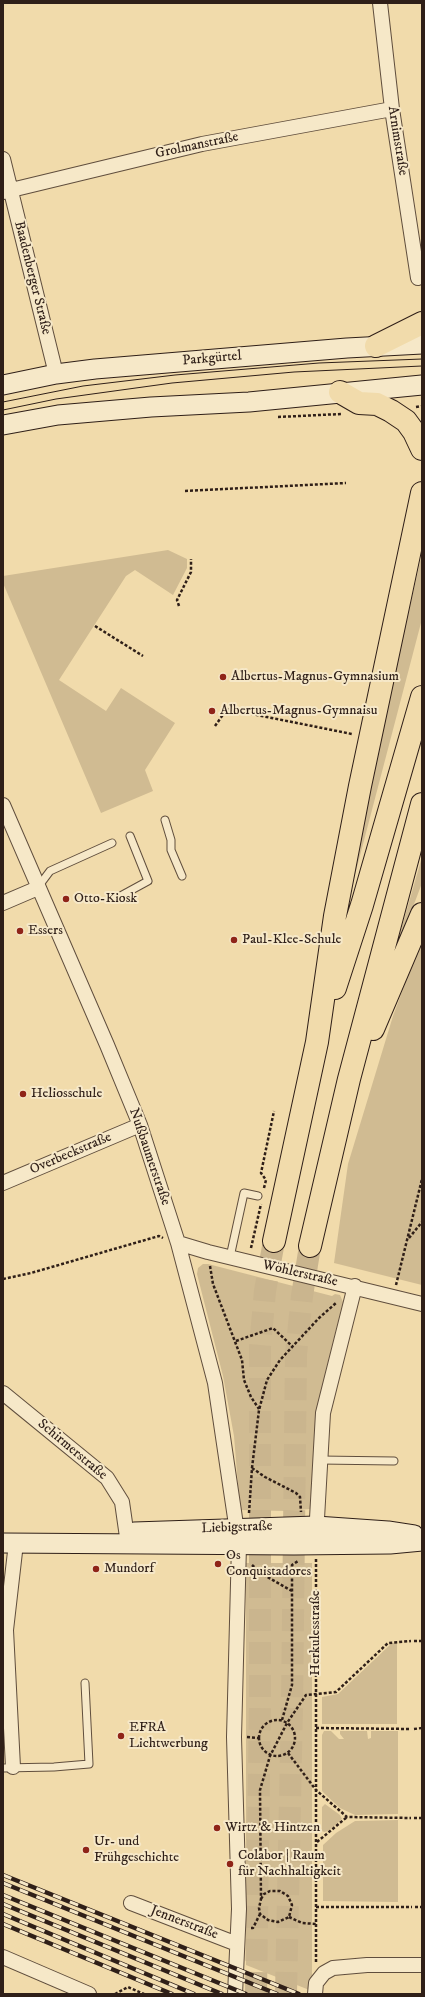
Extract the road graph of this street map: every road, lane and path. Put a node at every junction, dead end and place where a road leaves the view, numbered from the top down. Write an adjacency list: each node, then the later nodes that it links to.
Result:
1 (380, 3): 2 (street, Arnimstraße)
2 (392, 109): 4 (street, Grolmanstraße); 5 (street, Arnimstraße)
3 (3, 159): 4 (street, Baadenberger Straße)
4 (6, 191): 9 (street, Baadenberger Straße)
5 (418, 278)
6 (422, 323): 8 (highway)
7 (422, 344): 8 (main road, Parkgürtel)
8 (376, 346): 9 (main road, Parkgürtel)
9 (56, 374): 10 (main road, Parkgürtel)
10 (3, 385)
11 (422, 386): 12 (main road)
12 (340, 392): 13 (main road); 14 (highway)
13 (3, 424)
14 (422, 449)
15 (346, 483): 16 (path)
16 (185, 491)
17 (422, 493): 35 (highway)
18 (191, 559): 19 (path)
19 (179, 606)
20 (95, 626): 21 (path)
21 (143, 656)
22 (422, 697): 35 (highway)
23 (216, 726): 24 (path)
24 (352, 734)
25 (422, 804): 36 (highway)
26 (3, 805): 31 (street, Nußbaumerstraße)
27 (165, 820): 30 (lane)
28 (130, 836): 32 (lane)
29 (112, 843): 31 (lane)
30 (182, 876)
31 (38, 888): 33 (street); 38 (street, Nußbaumerstraße)
32 (115, 899)
33 (3, 903)
34 (422, 914): 36 (highway)
35 (317, 1042): 45 (highway)
36 (349, 1079): 47 (highway)
37 (274, 1111): 41 (path)
38 (140, 1125): 40 (street, Overbeckstraße); 46 (street, Nußbaumerstraße)
39 (422, 1179): 44 (path)
40 (3, 1183)
41 (264, 1189)
42 (260, 1196): 49 (lane); 50 (path)
43 (422, 1222): 44 (path)
44 (408, 1239): 53 (path)
45 (274, 1241)
46 (178, 1243): 48 (street, Wöhlerstraße); 51 (path); 63 (street, Nußbaumerstraße)
47 (310, 1246)
48 (208, 1252): 49 (street, Wöhlerstraße); 55 (path)
49 (230, 1257): 50 (street, Wöhlerstraße)
50 (249, 1262): 52 (street, Wöhlerstraße)
51 (3, 1279)
52 (354, 1286): 53 (street, Wöhlerstraße); 56 (path); 59 (street)
53 (393, 1297): 54 (street, Wöhlerstraße)
54 (422, 1304)
55 (236, 1341): 56 (path); 58 (path)
56 (293, 1347): 58 (path)
57 (3, 1392): 65 (street, Schirmerstraße)
58 (259, 1410): 61 (path)
59 (320, 1460): 60 (lane); 62 (street)
60 (394, 1461)
61 (252, 1468): 62 (path); 63 (path)
62 (309, 1526): 63 (main road, Liebigstraße); 64 (main road, Liebigstraße); 68 (street)
63 (243, 1536): 65 (main road, Liebigstraße); 68 (main road, Liebigstraße); 69 (path); 93 (street)
64 (422, 1536)
65 (127, 1538): 67 (main road, Liebigstraße)
66 (422, 1541): 68 (main road, Liebigstraße)
67 (10, 1543): 70 (street)
68 (309, 1545): 69 (path); 73 (path, Herkulesstraße)
69 (292, 1591): 74 (path)
70 (4, 1631): 80 (street)
71 (422, 1641): 73 (path)
72 (85, 1683): 80 (lane)
73 (316, 1694): 75 (path); 76 (path, Herkulesstraße)
74 (282, 1720): 75 (path); 79 (path)
75 (287, 1723): 78 (path); 79 (path)
76 (316, 1728): 77 (path); 81 (path, Herkulesstraße)
77 (422, 1728)
78 (288, 1753): 79 (path); 81 (path)
79 (270, 1756): 85 (path)
80 (8, 1767)
81 (316, 1790): 82 (path); 84 (path, Herkulesstraße)
82 (347, 1817): 83 (path); 84 (path)
83 (422, 1818)
84 (316, 1843): 87 (path, Herkulesstraße)
85 (261, 1899): 89 (path); 90 (path)
86 (131, 1903): 93 (street, Jennerstraße)
87 (316, 1907): 88 (path); 91 (path, Herkulesstraße)
88 (422, 1907)
89 (260, 1914): 90 (path); 92 (path)
90 (289, 1917): 91 (path)
91 (316, 1924): 96 (path, Herkulesstraße)
92 (249, 1928)
93 (237, 1944): 100 (street)
94 (3, 1957): 97 (street)
95 (422, 1965): 96 (street)
96 (316, 1988)
97 (87, 1994)
98 (115, 1994): 99 (path)
99 (144, 1994)
100 (235, 1994)

